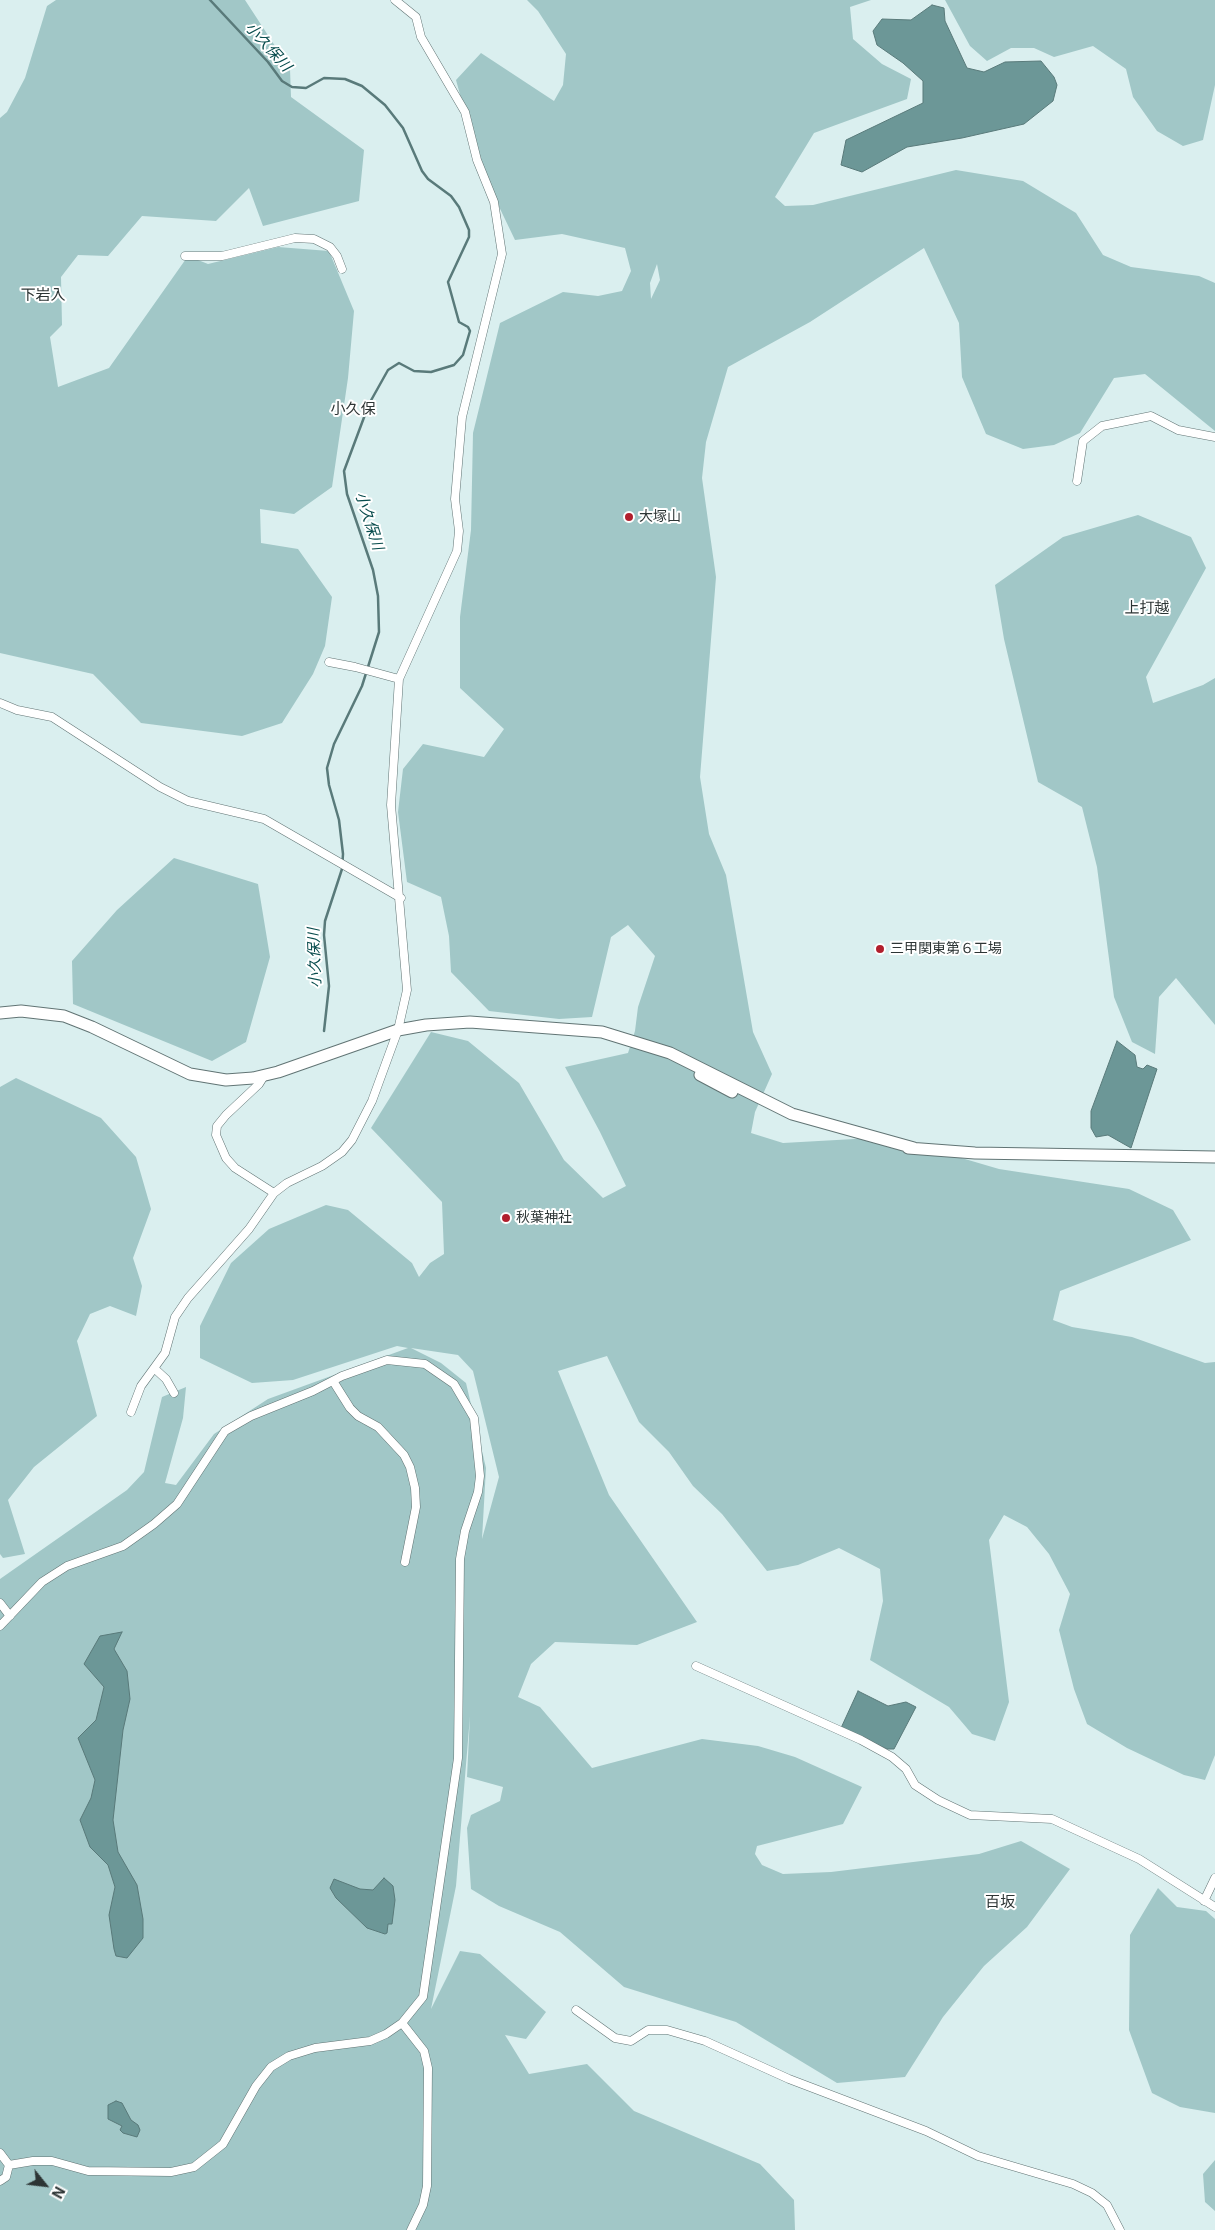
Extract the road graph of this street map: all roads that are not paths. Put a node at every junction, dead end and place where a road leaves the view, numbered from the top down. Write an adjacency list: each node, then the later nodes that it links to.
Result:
1 (395, 0): 7 (street)
2 (185, 256): 3 (street)
3 (342, 269)
4 (1215, 437): 5 (street)
5 (1076, 481)
6 (329, 662): 7 (street)
7 (399, 679): 9 (street)
8 (0, 703): 9 (street)
9 (400, 898): 11 (street)
10 (0, 1013): 12 (street)
11 (398, 1030): 12 (street); 13 (street); 14 (street)
12 (264, 1076): 14 (street)
13 (1215, 1157)
14 (274, 1193): 15 (street)
15 (155, 1369): 17 (street); 18 (street)
16 (334, 1380): 19 (street); 21 (street); 28 (street)
17 (174, 1393)
18 (131, 1412)
19 (405, 1562)
20 (0, 1603): 21 (street)
21 (10, 1616): 22 (street)
22 (0, 1626)
23 (696, 1666): 25 (street)
24 (1215, 1878): 25 (street)
25 (1204, 1900): 26 (street)
26 (1215, 1907)
27 (576, 2010): 33 (street)
28 (402, 2023): 30 (street); 32 (street)
29 (0, 2153): 30 (street)
30 (9, 2166): 31 (street)
31 (0, 2181)
32 (411, 2230)
33 (1120, 2230)

